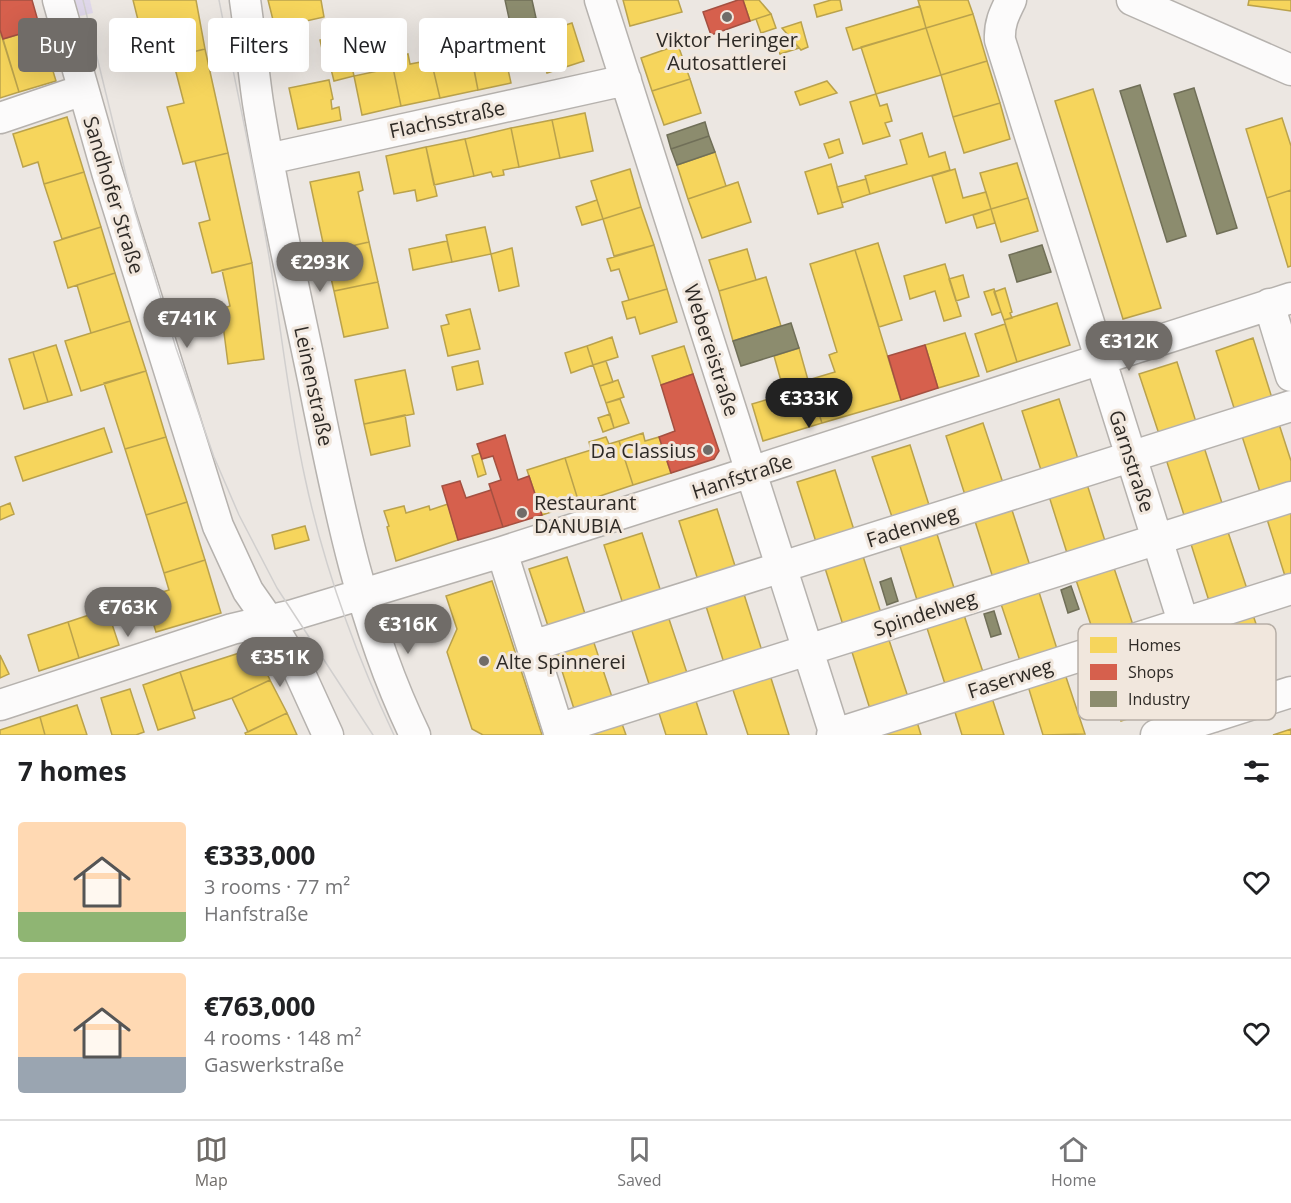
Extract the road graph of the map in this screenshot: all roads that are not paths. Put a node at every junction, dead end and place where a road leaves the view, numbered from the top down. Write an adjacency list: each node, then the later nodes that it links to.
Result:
1 (58, 0): 8 (street, Sandhofer Straße)
2 (245, 0): 10 (street, Leinenstraße)
3 (600, 0): 7 (street, Webereistraße)
4 (1011, 0): 12 (street, Garnstraße)
5 (1132, 0): 6 (street)
6 (1291, 70)
7 (626, 80): 10 (street, Flachsstraße); 16 (street, Webereistraße)
8 (83, 90): 9 (street); 23 (street, Sandhofer Straße)
9 (0, 118)
10 (268, 159): 22 (street, Leinenstraße)
11 (1280, 301): 12 (street, Hanfstraße); 13 (street)
12 (1100, 360): 15 (street, Garnstraße); 16 (street, Hanfstraße)
13 (1291, 376)
14 (1291, 406): 15 (street, Fadenweg)
15 (1131, 457): 18 (street, Garnstraße); 20 (street, Fadenweg)
16 (751, 473): 19 (street, Hanfstraße); 20 (street, Webereistraße)
17 (1291, 497): 18 (street, Spindelweg)
18 (1157, 540): 24 (street, Garnstraße); 27 (street, Spindelweg)
19 (502, 552): 22 (street, Hanfstraße); 26 (street)
20 (781, 567): 26 (street, Fadenweg); 27 (street, Webereistraße)
21 (1291, 589): 24 (street, Faserweg)
22 (362, 593): 23 (street); 35 (street)
23 (269, 621): 31 (street); 34 (street, Sandhofer Straße)
24 (1184, 623): 25 (street, Faserweg)
25 (1181, 624)
26 (532, 646): 33 (street)
27 (808, 650): 33 (street, Spindelweg); 36 (street, Webereistraße)
28 (1078, 657): 36 (street, Faserweg)
29 (1291, 692): 30 (street)
30 (1276, 697)
31 (0, 705)
32 (1204, 720): 37 (street)
33 (559, 732)
34 (328, 735)
35 (415, 735)
36 (834, 735)
37 (1156, 735)

